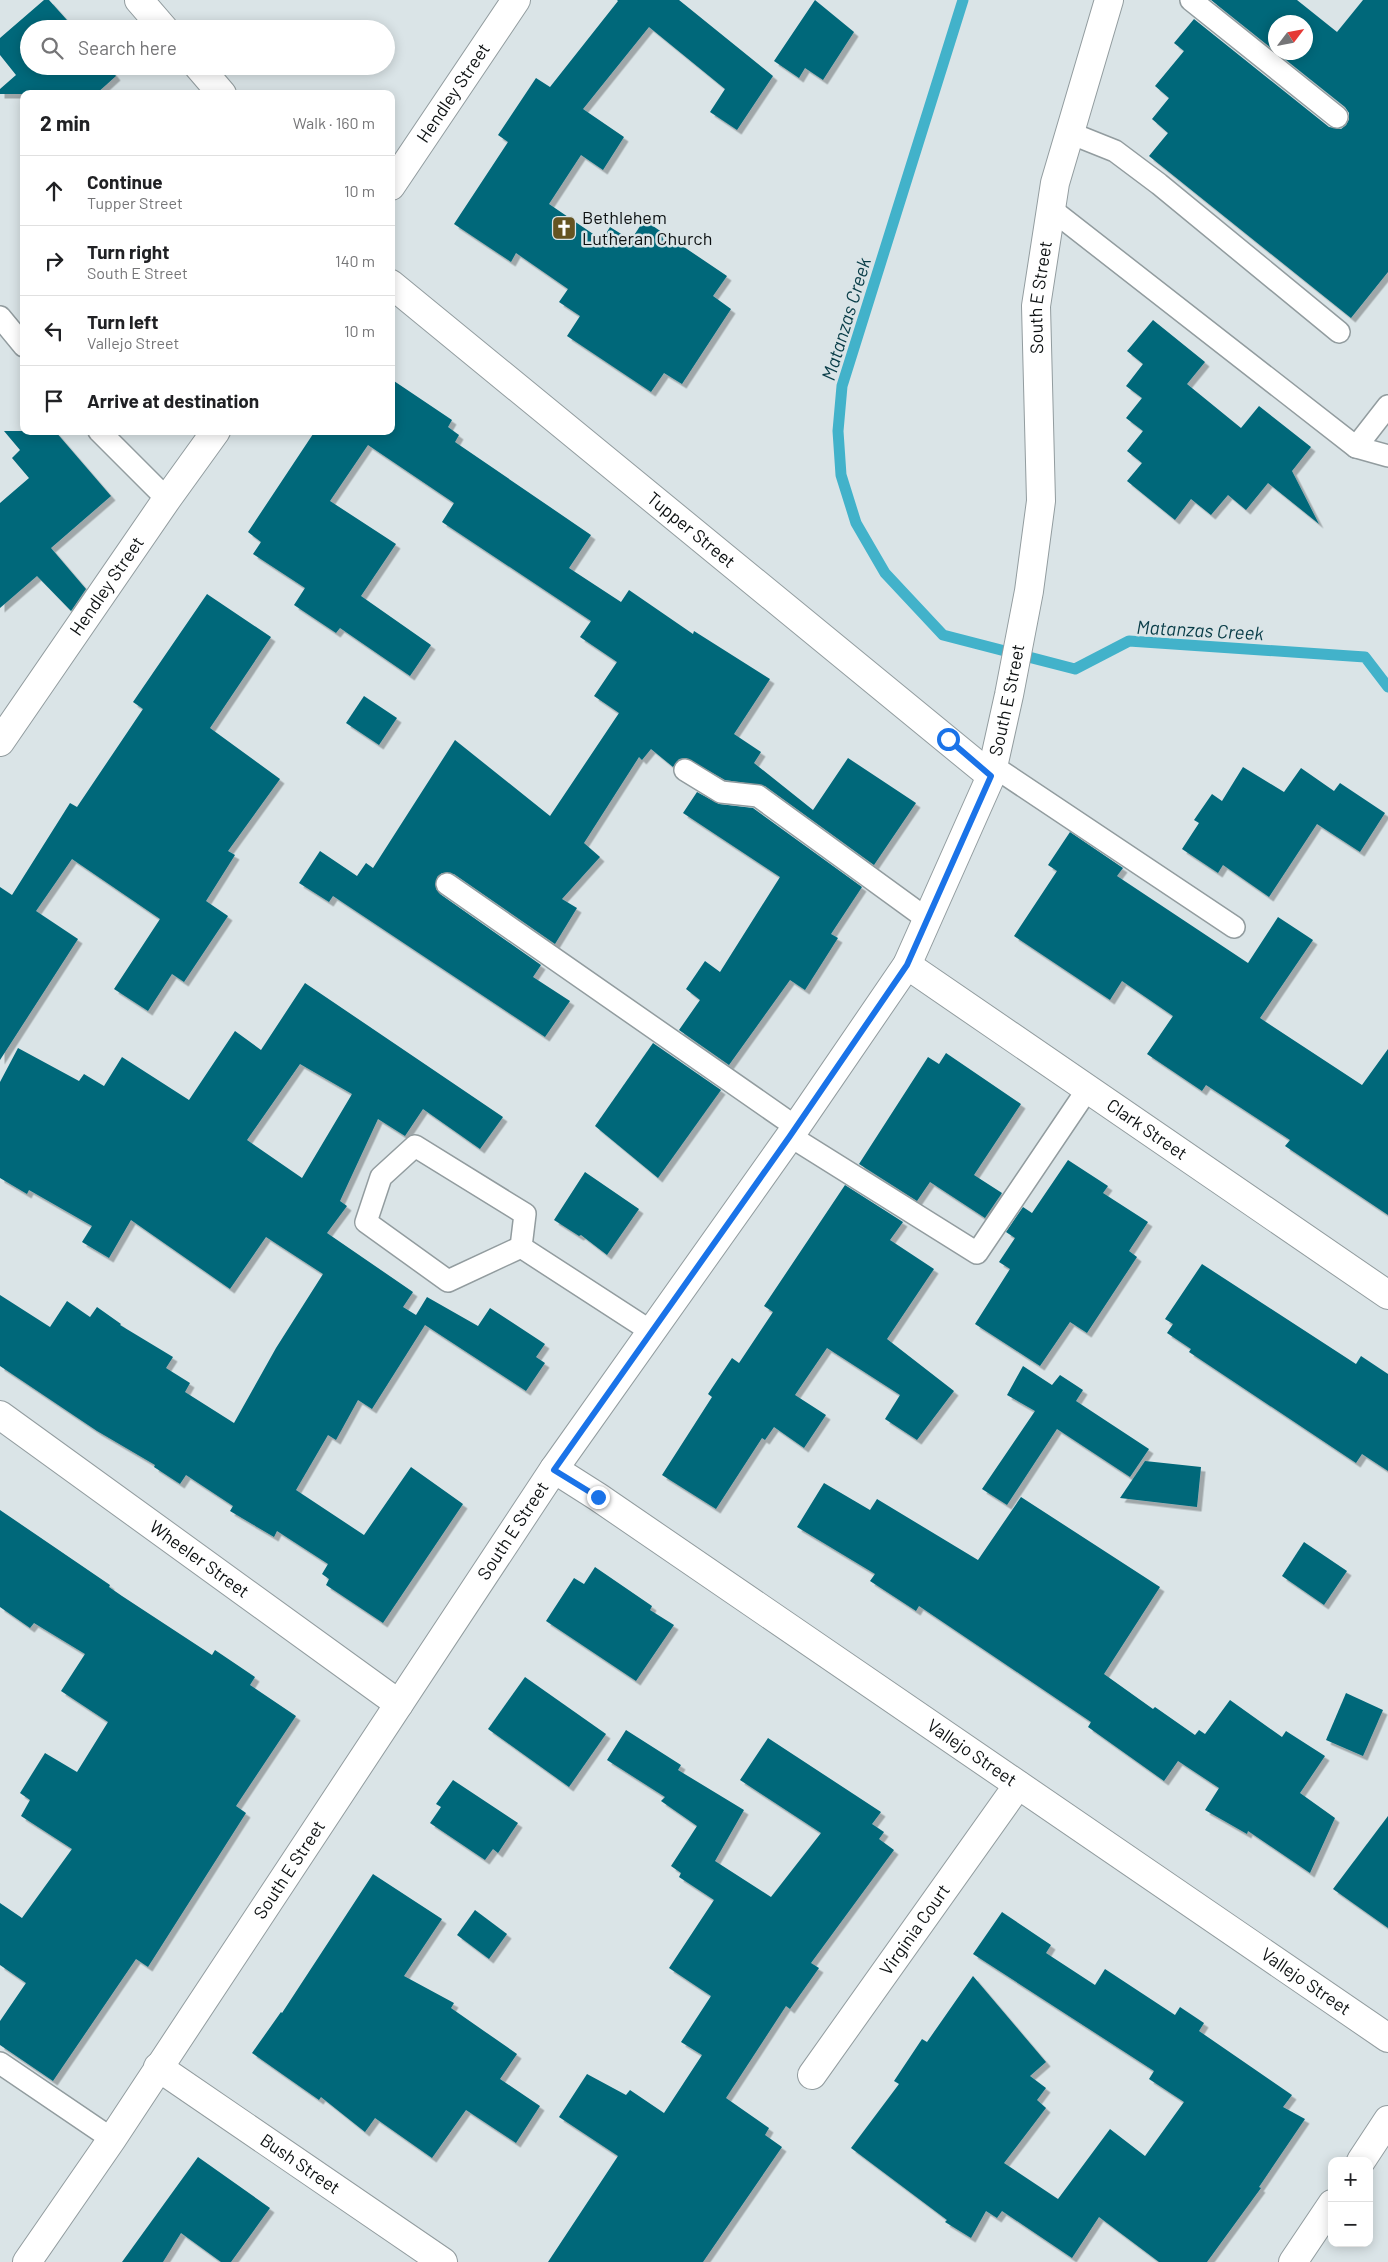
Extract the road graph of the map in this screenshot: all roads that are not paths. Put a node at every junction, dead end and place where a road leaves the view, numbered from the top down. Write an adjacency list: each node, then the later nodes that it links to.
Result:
1 (139, 0): 5 (street)
2 (516, 0): 10 (street, Hendley Street)
3 (1109, 0): 9 (street, South E Street)
4 (1191, 0): 8 (lane)
5 (156, 20)
6 (206, 75): 7 (street)
7 (219, 90)
8 (1337, 117)
9 (1070, 134): 11 (street, South E Street); 14 (lane)
10 (395, 180)
11 (1051, 209): 19 (lane); 24 (street, South E Street)
12 (395, 287): 24 (street, Tupper Street)
13 (0, 317): 15 (lane)
14 (1339, 332)
15 (20, 341)
16 (1388, 406): 19 (lane)
17 (103, 435): 21 (lane)
18 (213, 435): 21 (street, Hendley Street)
19 (1356, 447): 20 (lane)
20 (1388, 456)
21 (167, 499): 22 (street, Hendley Street)
22 (0, 742)
23 (685, 770): 26 (lane)
24 (992, 771): 26 (street, South E Street); 27 (lane)
25 (446, 884): 30 (lane)
26 (927, 919): 28 (street, South E Street)
27 (1234, 927)
28 (907, 965): 29 (street, Clark Street); 30 (street, South E Street)
29 (1087, 1090): 30 (lane); 32 (street, Clark Street)
30 (793, 1131): 33 (street, South E Street)
31 (521, 1247): 31 (lane); 33 (lane)
32 (1388, 1295)
33 (652, 1332): 35 (street, South E Street)
34 (0, 1415): 36 (street, Wheeler Street)
35 (554, 1470): 36 (street, South E Street); 37 (street, Vallejo Street)
36 (398, 1704): 40 (street, South E Street)
37 (1018, 1785): 38 (street, Vallejo Street); 41 (street, Virginia Court)
38 (1388, 2038)
39 (0, 2063): 43 (lane)
40 (158, 2067): 43 (street, South E Street); 47 (street, Bush Street)
41 (812, 2075)
42 (1388, 2120): 44 (street)
43 (112, 2139): 46 (street, South E Street)
44 (1363, 2157)
45 (1328, 2210): 48 (street)
46 (27, 2262)
47 (443, 2262)
48 (1293, 2262)

